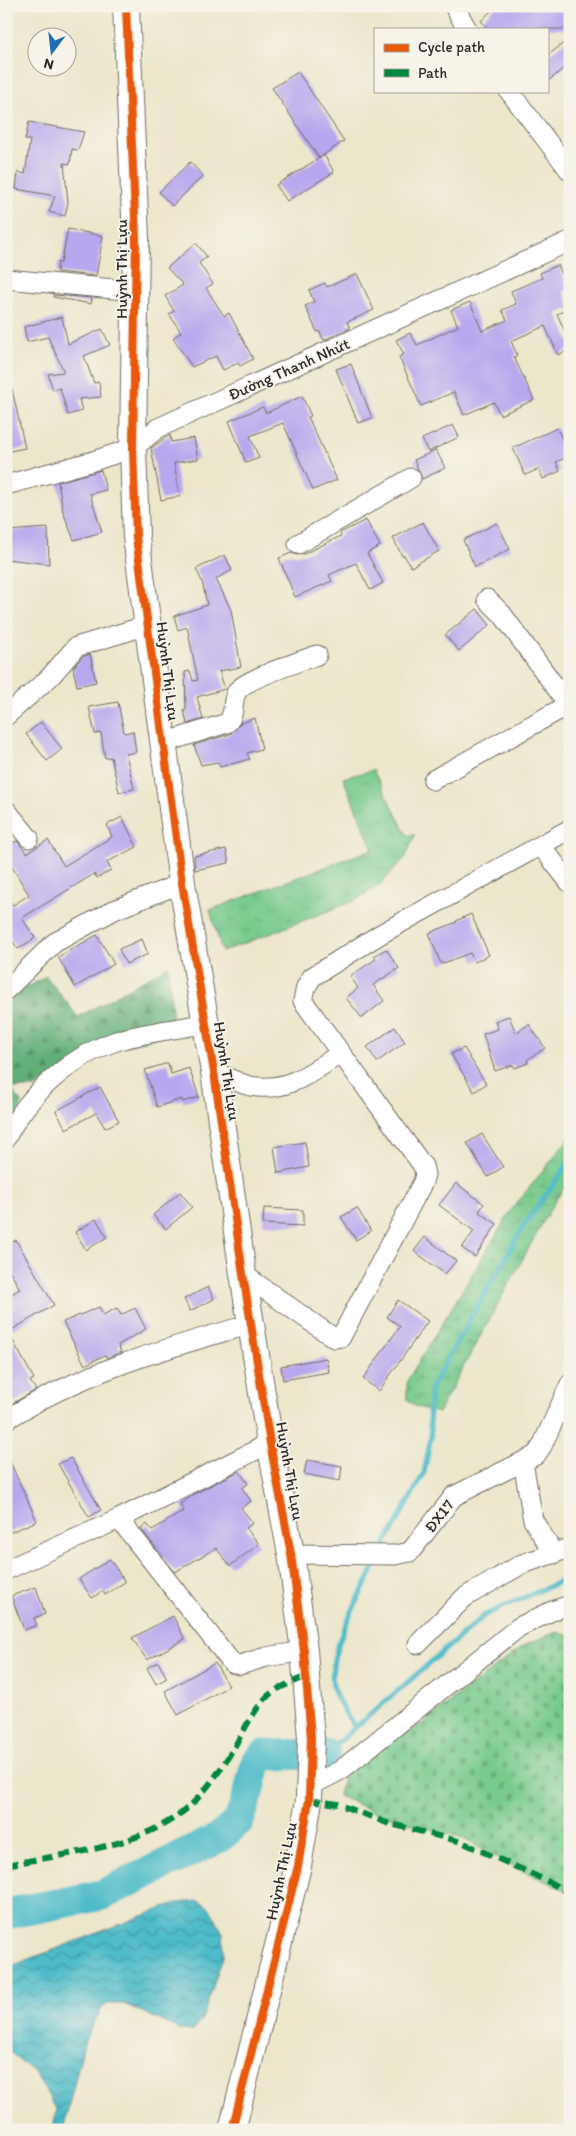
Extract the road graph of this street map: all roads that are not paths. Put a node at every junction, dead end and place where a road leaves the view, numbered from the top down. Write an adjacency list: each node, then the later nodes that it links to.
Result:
1 (126, 6): 8 (street, Huỳnh Thị Lựu)
2 (454, 6): 3 (street)
3 (466, 28)
4 (509, 92): 5 (street)
5 (570, 171)
6 (570, 241): 9 (street, Đường Thanh Nhứt)
7 (6, 279): 8 (street)
8 (135, 291): 9 (street, Huỳnh Thị Lựu)
9 (133, 448): 11 (street, Đường Thanh Nhứt); 14 (street, Huỳnh Thị Lựu)
10 (411, 478): 12 (street)
11 (6, 485)
12 (298, 544)
13 (487, 599): 16 (street)
14 (148, 625): 17 (street); 18 (street, Huỳnh Thị Lựu)
15 (317, 655): 18 (street)
16 (569, 706): 19 (street)
17 (6, 716)
18 (163, 743): 24 (street, Huỳnh Thị Lựu)
19 (433, 780)
20 (6, 810): 22 (street)
21 (570, 830): 23 (street)
22 (29, 838)
23 (541, 846): 25 (street); 28 (street)
24 (182, 883): 26 (street); 27 (street, Huỳnh Thị Lựu)
25 (570, 883)
26 (6, 990)
27 (206, 1024): 29 (street, Huỳnh Thị Lựu); 30 (street)
28 (341, 1053): 29 (street); 31 (street)
29 (214, 1072): 31 (street, Huỳnh Thị Lựu)
30 (6, 1138)
31 (243, 1274): 32 (street, Huỳnh Thị Lựu)
32 (251, 1324): 34 (street); 35 (street, Huỳnh Thị Lựu)
33 (570, 1384): 36 (street, ĐX17)
34 (6, 1420)
35 (270, 1443): 37 (street); 39 (street, Huỳnh Thị Lựu)
36 (523, 1462): 38 (street); 39 (street, ĐX17)
37 (119, 1519): 40 (street); 43 (street)
38 (562, 1551): 42 (street)
39 (292, 1554): 43 (street, Huỳnh Thị Lựu)
40 (6, 1570)
41 (570, 1605): 44 (street)
42 (418, 1644)
43 (304, 1651): 44 (street, Huỳnh Thị Lựu)
44 (311, 1779): 45 (street, Huỳnh Thị Lựu)
45 (232, 2130)

